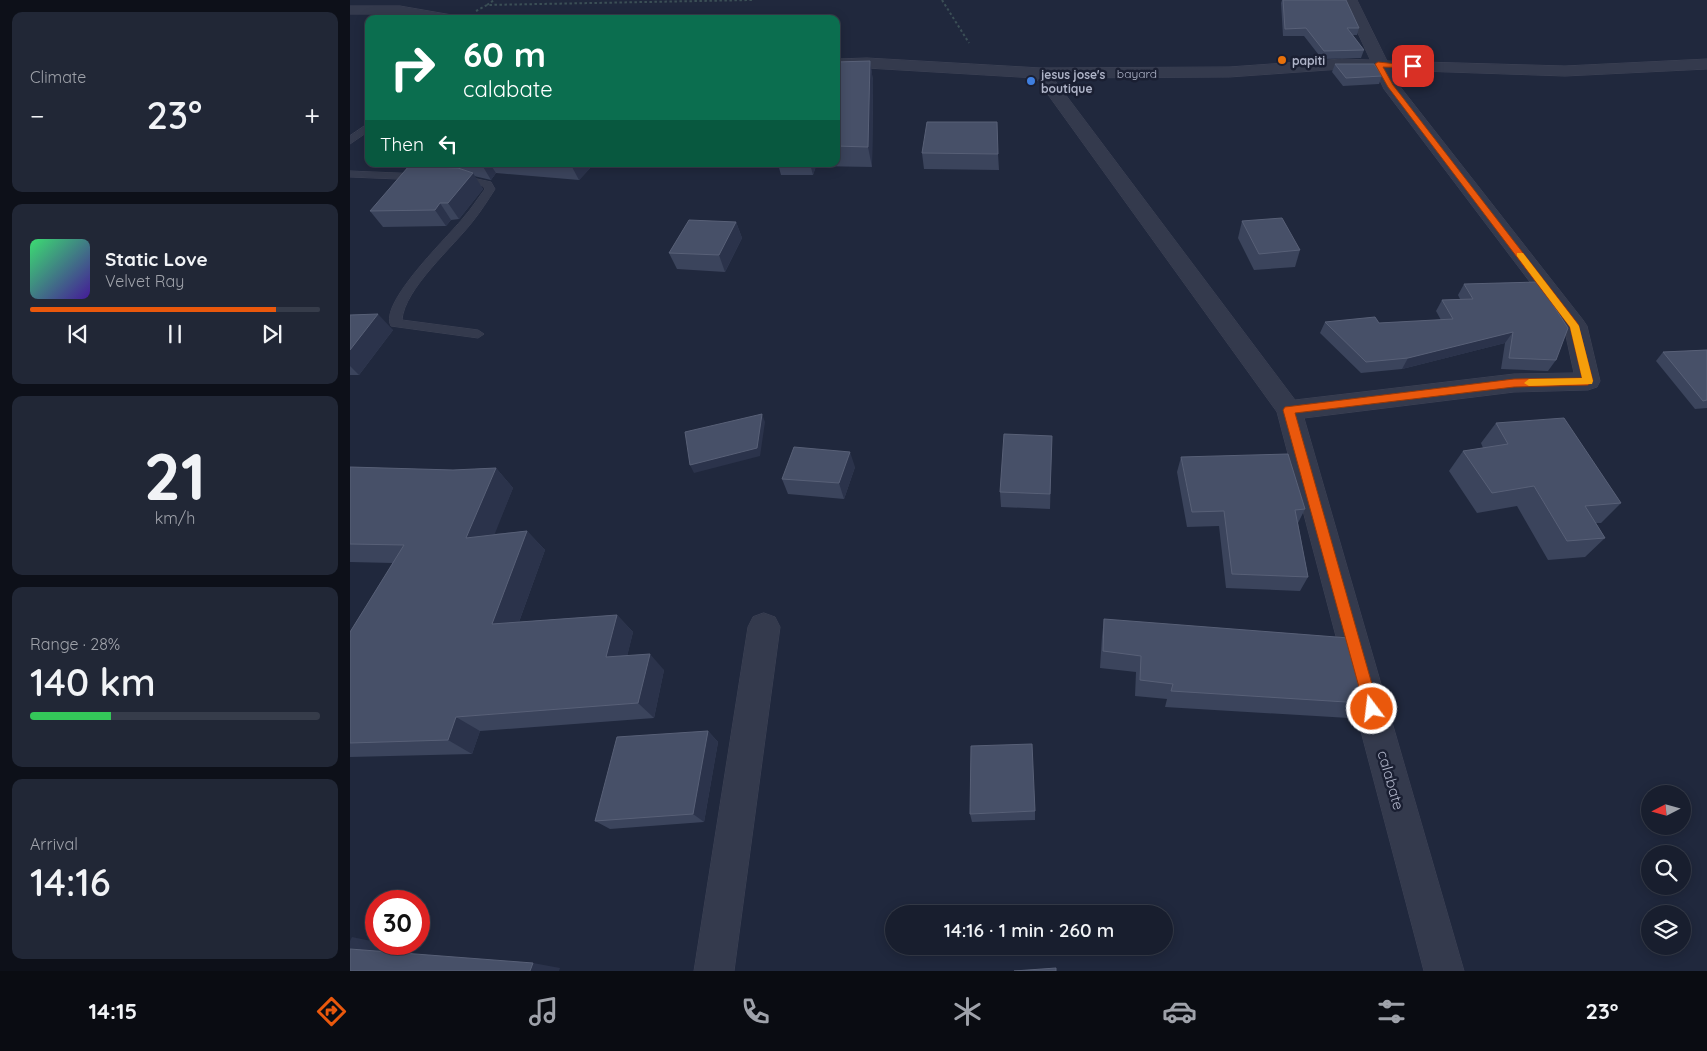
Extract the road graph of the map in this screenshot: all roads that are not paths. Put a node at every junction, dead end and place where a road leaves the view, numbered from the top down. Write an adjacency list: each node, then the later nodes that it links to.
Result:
1 (1350, 0): 5 (street)
2 (350, 10): 3 (street)
3 (429, 15)
4 (840, 64): 7 (street, bayard)
5 (1378, 64): 6 (street, bayard); 7 (street, bayard); 14 (street)
6 (1707, 64)
7 (1041, 73): 14 (street)
8 (365, 129): 9 (lane)
9 (350, 140)
10 (350, 174): 11 (lane)
11 (430, 177)
12 (449, 178): 13 (lane)
13 (478, 334)
14 (1289, 410): 17 (street, calabate)
15 (764, 627): 16 (street)
16 (714, 971)
17 (1444, 971)

